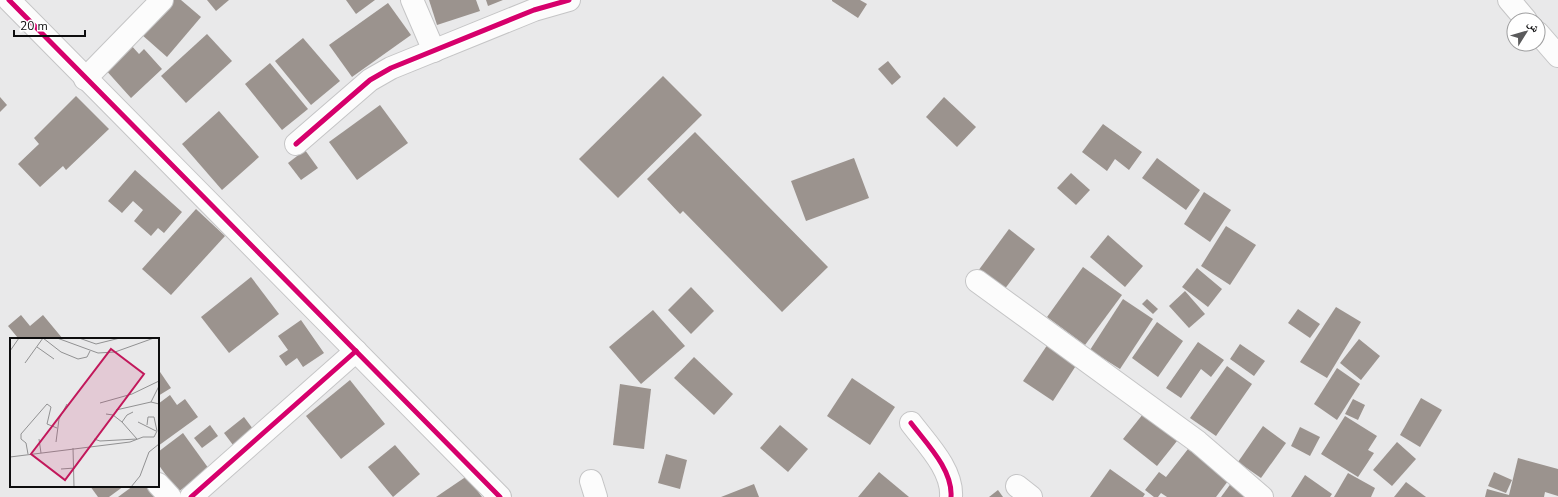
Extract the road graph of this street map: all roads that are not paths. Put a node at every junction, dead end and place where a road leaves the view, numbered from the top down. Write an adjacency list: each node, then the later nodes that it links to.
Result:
1 (9, 0): 10 (street)
2 (162, 0): 10 (street)
3 (412, 0): 8 (street)
4 (568, 0): 8 (street)
5 (1509, 0): 6 (street)
6 (1519, 12)
7 (1546, 42): 9 (street)
8 (434, 51): 11 (street)
9 (1558, 56)
10 (85, 79): 13 (street)
11 (296, 144)
12 (977, 280): 20 (street)
13 (356, 352): 17 (street); 18 (street)
14 (911, 423): 19 (street)
15 (159, 485): 16 (street)
16 (170, 497)
17 (191, 497)
18 (500, 497)
19 (951, 497)
20 (1262, 497)

